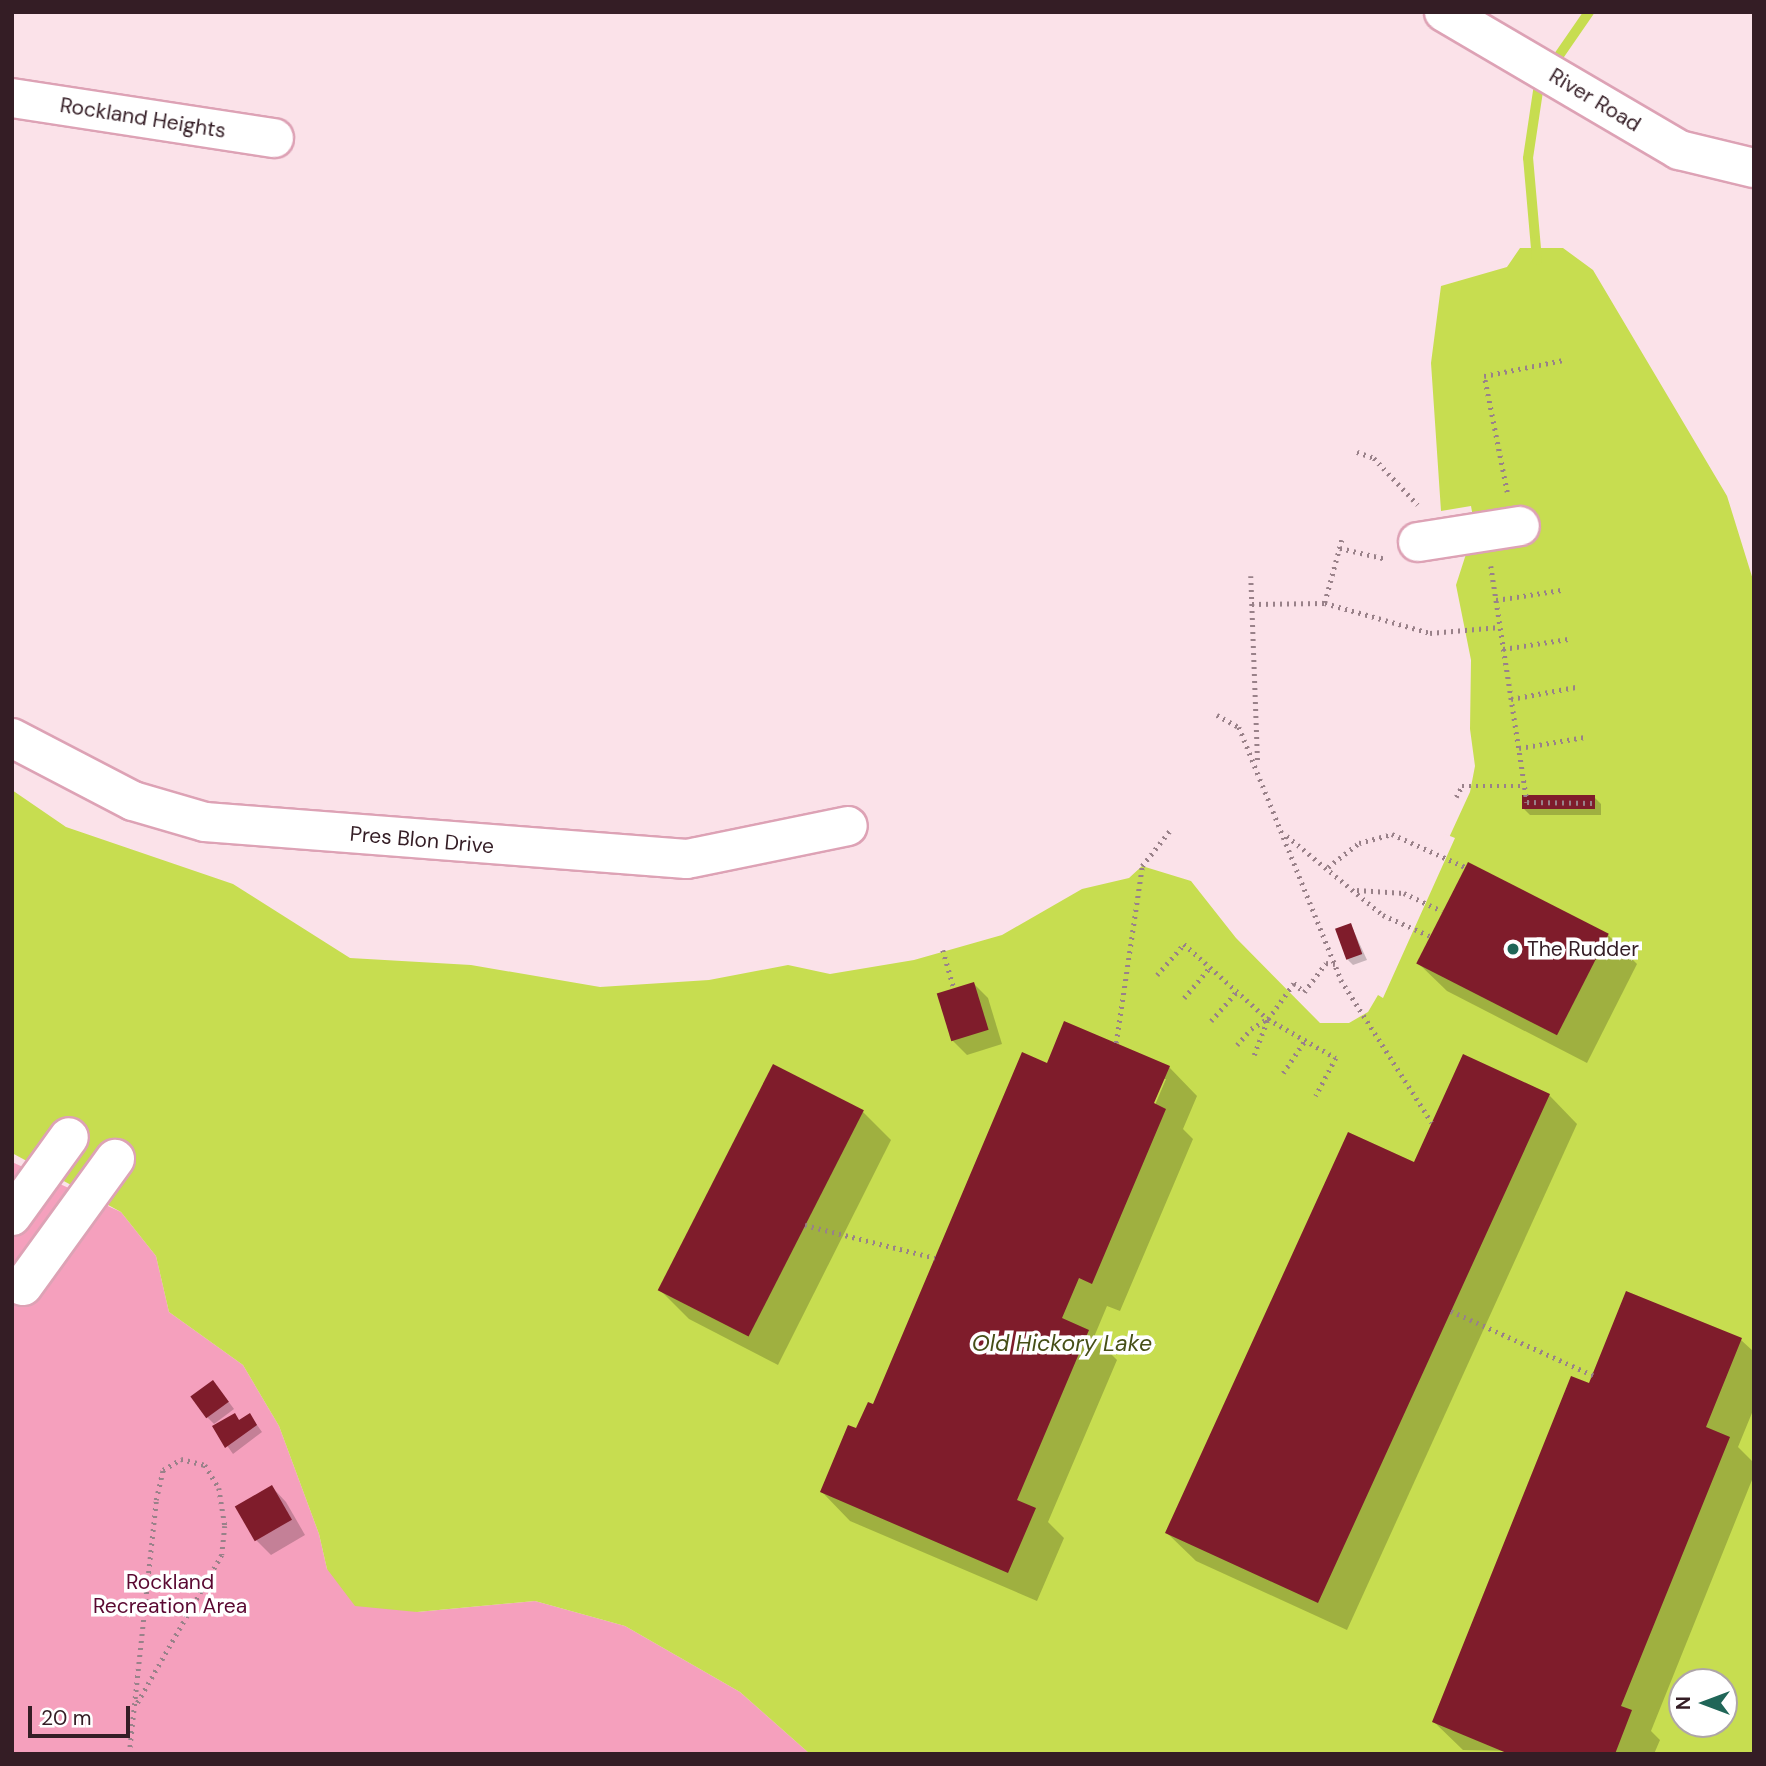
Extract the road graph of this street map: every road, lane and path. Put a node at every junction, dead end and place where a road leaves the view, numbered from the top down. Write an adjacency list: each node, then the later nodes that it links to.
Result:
1 (1444, 12): 4 (street, River Road)
2 (12, 98): 3 (street, Rockland Heights)
3 (274, 138)
4 (1754, 168)
5 (1563, 360): 7 (path)
6 (1357, 452): 8 (path)
7 (1514, 512): 8 (street)
8 (1420, 525)
9 (1342, 540): 14 (path)
10 (1490, 562): 13 (path)
11 (1251, 576): 15 (path)
12 (1561, 590): 13 (path)
13 (1496, 600): 16 (path)
14 (1325, 603): 15 (path); 16 (path)
15 (1252, 604): 25 (path)
16 (1500, 627): 18 (path)
17 (1568, 639): 18 (path)
18 (1503, 649): 20 (path)
19 (1576, 687): 20 (path)
20 (1511, 699): 24 (path)
21 (1217, 715): 25 (path)
22 (1585, 737): 24 (path)
23 (12, 738): 29 (street, Pres Blon Drive)
24 (1519, 748): 26 (path)
25 (1258, 766): 31 (path)
26 (1524, 786): 27 (path); 28 (path)
27 (1456, 797)
28 (1595, 803)
29 (848, 826)
30 (1171, 829): 47 (path)
31 (1287, 836): 32 (path); 38 (path)
32 (1328, 867): 33 (path); 34 (path)
33 (1465, 867)
34 (1354, 890): 35 (path); 36 (path)
35 (1442, 911)
36 (1430, 936)
37 (943, 950): 41 (path)
38 (1335, 964): 44 (path); 52 (path)
39 (1210, 967): 40 (path); 42 (path); 43 (path)
40 (1157, 975)
41 (954, 988)
42 (1237, 990): 44 (path); 45 (path)
43 (1184, 998)
44 (1268, 1019): 46 (path); 48 (path); 49 (path)
45 (1212, 1021)
46 (1305, 1040): 50 (path); 51 (path)
47 (1116, 1043)
48 (1237, 1045)
49 (1254, 1055)
50 (1283, 1073)
51 (1315, 1096)
52 (1432, 1124)
53 (69, 1137): 55 (street)
54 (115, 1159): 58 (street)
55 (12, 1216)
56 (805, 1225): 57 (path)
57 (936, 1258)
58 (23, 1286)
59 (1451, 1311): 60 (path)
60 (1593, 1375)
61 (136, 1706): 61 (path); 62 (path)
62 (129, 1754)

